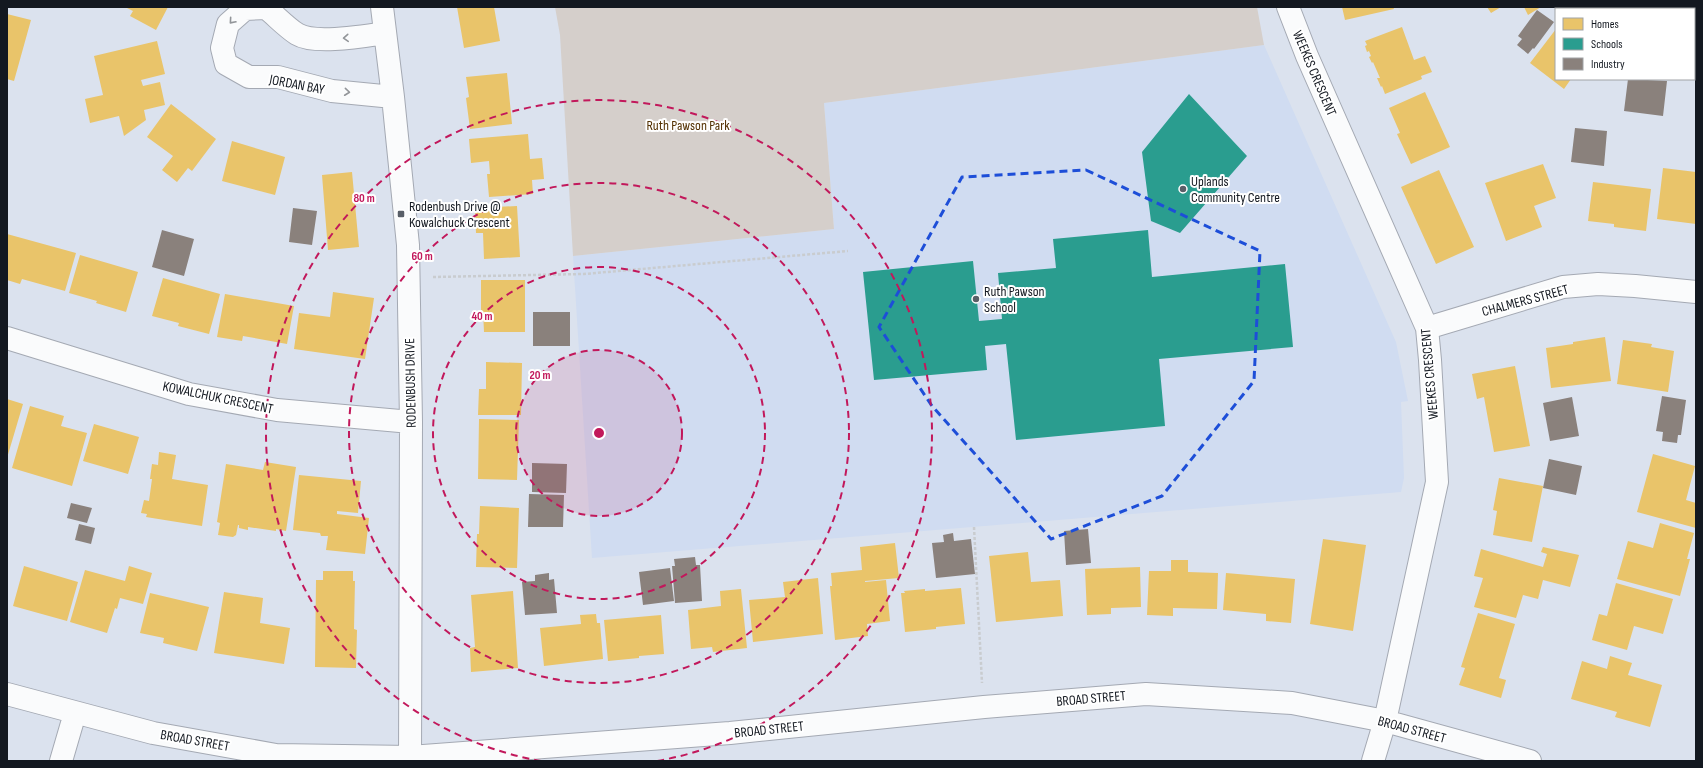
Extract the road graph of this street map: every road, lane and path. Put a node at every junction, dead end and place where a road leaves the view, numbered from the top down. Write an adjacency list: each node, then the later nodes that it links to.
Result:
1 (382, 7): 3 (street, RODENBUSH DRIVE)
2 (1288, 7): 8 (street, WEEKES CRESCENT)
3 (385, 33): 4 (street, RODENBUSH DRIVE); 4 (street, JORDAN BAY, one-way to 4)
4 (393, 97): 6 (street, RODENBUSH DRIVE)
5 (848, 251): 6 (path)
6 (409, 277): 10 (street, RODENBUSH DRIVE)
7 (1696, 292): 8 (street, CHALMERS STREET)
8 (1427, 328): 15 (street, WEEKES CRESCENT)
9 (7, 338): 10 (street, KOWALCHUK CRESCENT)
10 (411, 422): 16 (street, RODENBUSH DRIVE)
11 (974, 527): 13 (path)
12 (7, 694): 14 (street, BROAD STREET)
13 (984, 707): 15 (street, BROAD STREET); 16 (street, BROAD STREET)
14 (75, 713): 16 (street, BROAD STREET); 17 (street)
15 (1385, 721): 18 (street, WEEKES CRESCENT); 19 (street, BROAD STREET)
16 (410, 759)
17 (61, 761)
18 (1373, 761)
19 (1530, 761)

